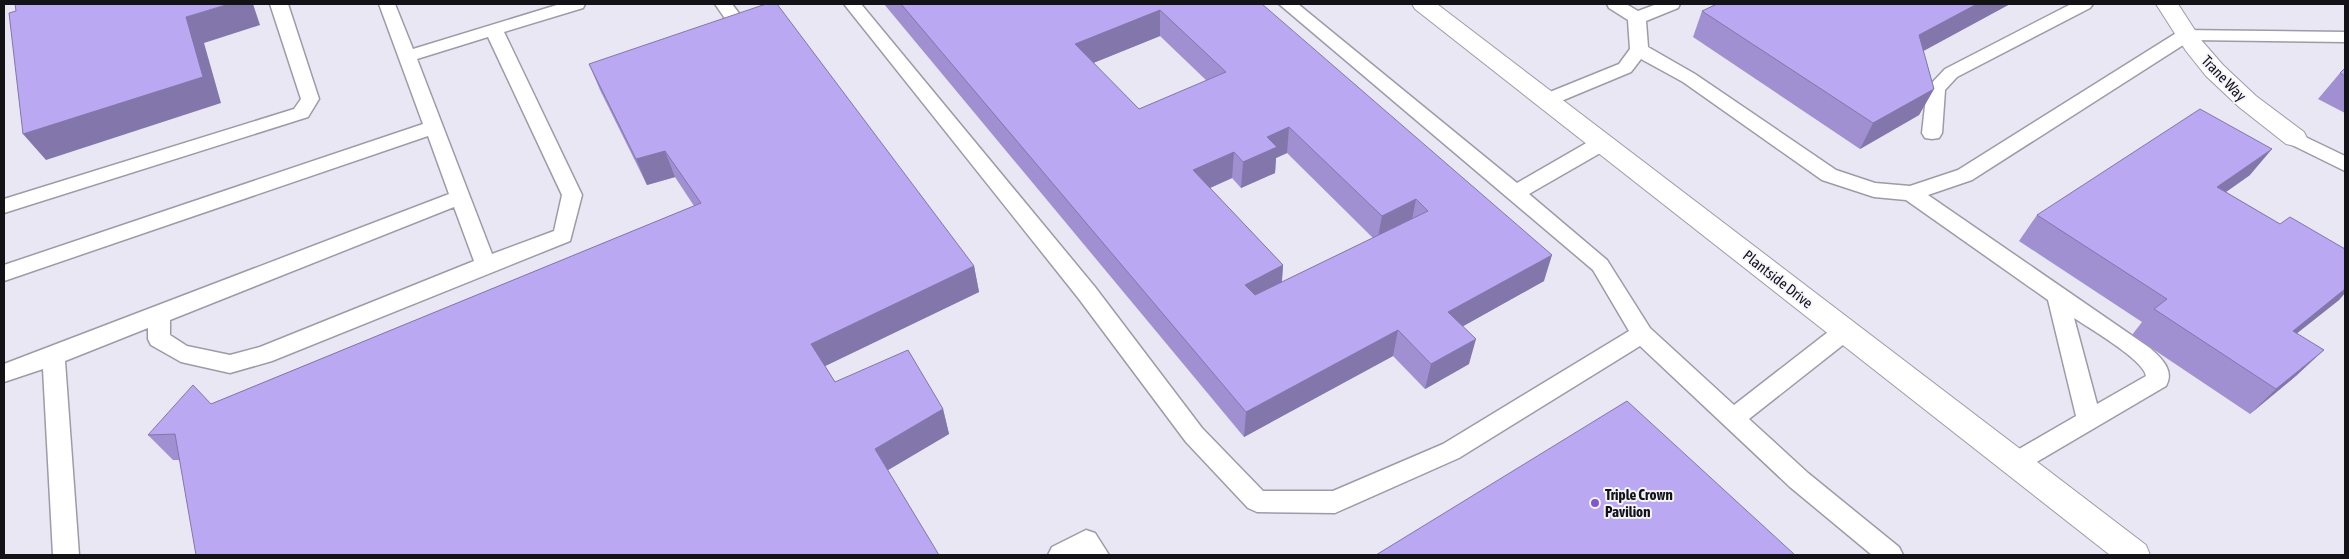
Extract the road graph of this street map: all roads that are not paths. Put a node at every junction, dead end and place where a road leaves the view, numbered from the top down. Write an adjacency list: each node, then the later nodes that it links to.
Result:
1 (279, 4): 26 (lane)
2 (387, 4): 16 (lane)
3 (577, 4): 12 (lane)
4 (852, 4): 32 (lane)
5 (1288, 4): 23 (lane)
6 (1423, 4): 17 (street, Plantside Drive)
7 (1615, 4): 11 (lane)
8 (1672, 4): 11 (lane)
9 (2084, 4): 19 (lane)
10 (2167, 4): 13 (street, Trane Way)
11 (1637, 18): 15 (lane)
12 (494, 30): 16 (lane); 27 (lane)
13 (2187, 34): 14 (lane); 20 (street, Trane Way); 24 (lane)
14 (2345, 37)
15 (1639, 50): 17 (lane); 24 (lane)
16 (408, 56): 18 (lane)
17 (1547, 100): 21 (street, Plantside Drive)
18 (435, 127): 25 (lane); 28 (lane)
19 (1932, 133)
20 (2295, 138): 22 (lane)
21 (1602, 143): 23 (lane); 31 (street, Plantside Drive)
22 (2345, 164)
23 (1515, 192): 32 (lane)
24 (1911, 193): 29 (lane)
25 (461, 196): 27 (lane); 30 (lane)
26 (4, 206)
27 (486, 265): 30 (lane)
28 (4, 273)
29 (2058, 296): 36 (lane); 36 (lane)
30 (160, 315): 33 (lane)
31 (1845, 331): 35 (lane); 37 (street, Plantside Drive)
32 (1642, 334): 35 (lane)
33 (53, 356): 34 (lane); 38 (lane)
34 (4, 374)
35 (1733, 419): 41 (lane)
36 (2089, 420): 37 (lane)
37 (2015, 462): 42 (street, Plantside Drive)
38 (66, 555)
39 (1061, 555): 40 (lane)
40 (1096, 555)
41 (1890, 555)
42 (2134, 555)

